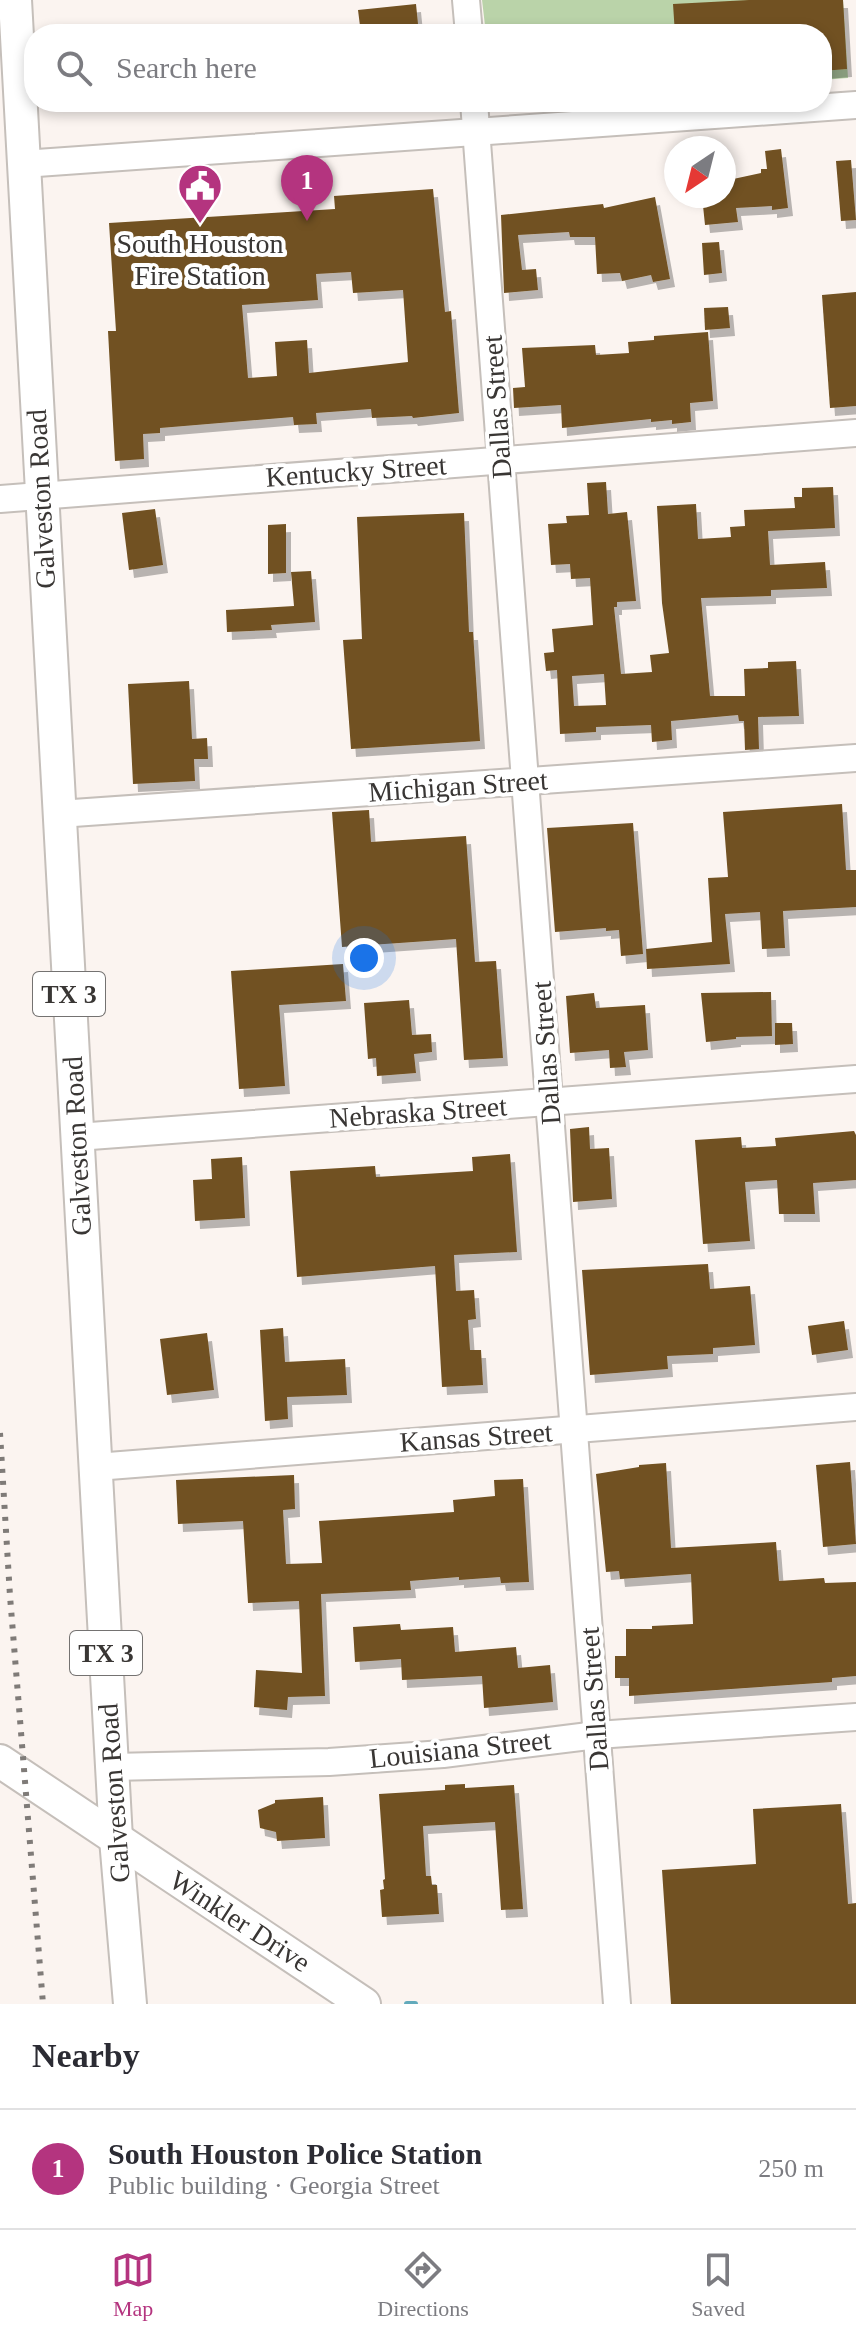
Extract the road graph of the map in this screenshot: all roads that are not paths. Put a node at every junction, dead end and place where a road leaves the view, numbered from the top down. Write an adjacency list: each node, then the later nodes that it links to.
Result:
1 (15, 0): 9 (main road, Galveston Road / TX 3)
2 (466, 0): 3 (street)
3 (468, 24)
4 (856, 105): 5 (street)
5 (832, 107)
6 (475, 112): 8 (street, Dallas Street)
7 (757, 112): 8 (street)
8 (476, 132): 9 (street); 11 (street, Dallas Street)
9 (23, 164): 12 (main road, Galveston Road / TX 3)
10 (856, 433): 11 (street, Kentucky Street)
11 (501, 460): 12 (street, Kentucky Street); 15 (street, Dallas Street)
12 (41, 495): 13 (street, Kentucky Street); 16 (main road, Galveston Road / TX 3)
13 (0, 499)
14 (856, 758): 15 (street, Michigan Street)
15 (525, 781): 16 (street, Michigan Street); 18 (street, Dallas Street)
16 (59, 814): 19 (main road, Galveston Road / TX 3)
17 (856, 1079): 18 (street, Nebraska Street)
18 (549, 1102): 19 (street, Nebraska Street); 21 (street, Dallas Street)
19 (77, 1137): 22 (main road, Galveston Road / TX 3)
20 (856, 1407): 21 (street, Kansas Street)
21 (574, 1429): 22 (street, Kansas Street); 24 (street, Dallas Street)
22 (96, 1467): 26 (main road, Galveston Road / TX 3)
23 (856, 1717): 24 (street, Louisiana Street)
24 (597, 1735): 26 (street, Louisiana Street); 30 (street, Dallas Street)
25 (0, 1761): 27 (main road, Winkler Drive)
26 (112, 1767): 27 (main road, Galveston Road / TX 3)
27 (116, 1839): 28 (main road, Galveston Road); 29 (main road, Winkler Drive)
28 (130, 2004)
29 (364, 2004)
30 (617, 2004)

